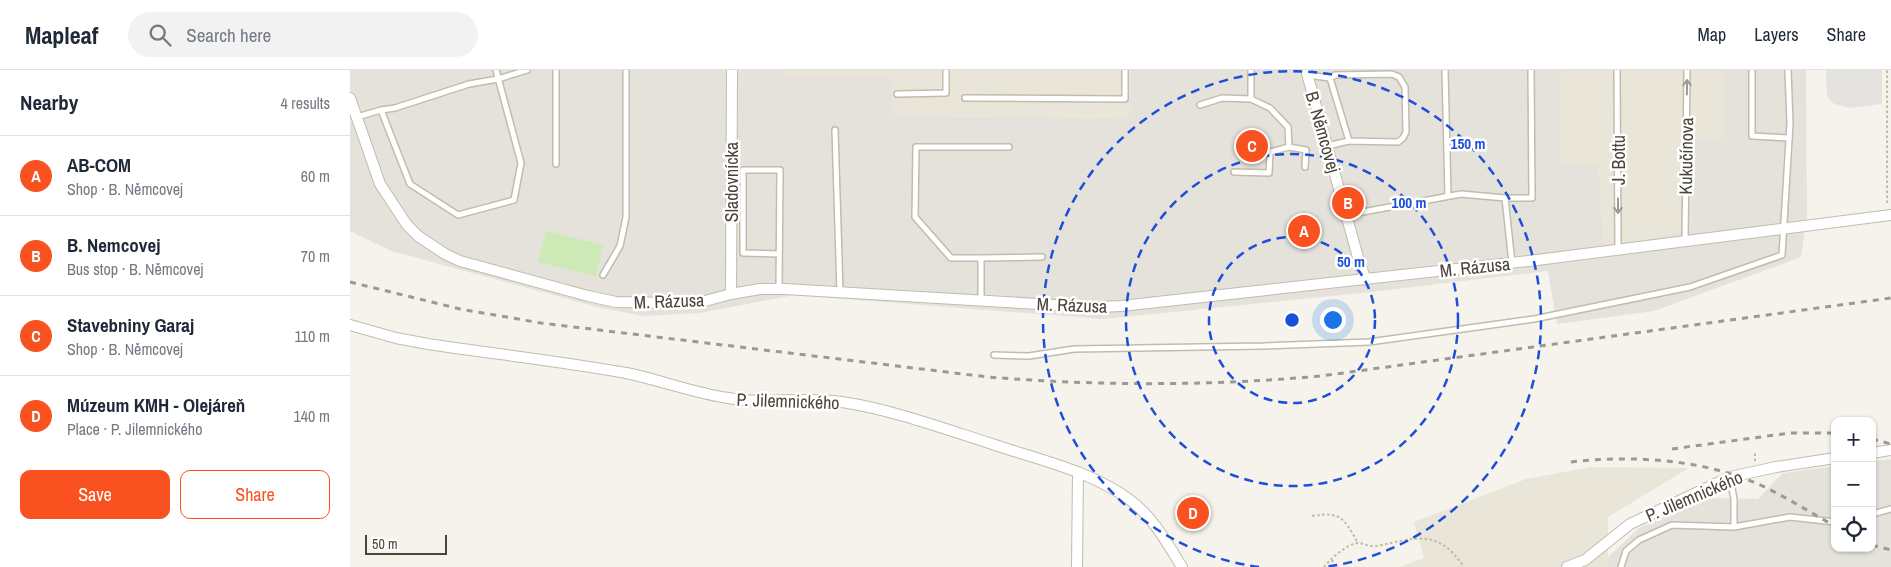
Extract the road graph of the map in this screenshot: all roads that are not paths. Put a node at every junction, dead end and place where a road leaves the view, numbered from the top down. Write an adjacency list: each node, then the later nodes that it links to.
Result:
1 (496, 70): 17 (lane)
2 (528, 70): 17 (lane)
3 (556, 70): 31 (lane)
4 (626, 70): 45 (lane)
5 (732, 70): 49 (street, Sladovnícka)
6 (946, 70): 18 (lane)
7 (1125, 70): 20 (lane)
8 (1251, 70): 21 (lane)
9 (1445, 70): 34 (lane)
10 (1531, 70): 35 (lane)
11 (1617, 70): 40 (lane, J. Bottu, one-way to 40)
12 (1687, 70): 39 (lane, Kukučínova, one-way to 12)
13 (1752, 70): 26 (lane)
14 (1788, 70): 26 (lane)
15 (1306, 73): 16 (lane); 28 (street, B. Němcovej)
16 (1330, 78): 27 (lane); 27 (lane)
17 (498, 80): 23 (lane); 23 (lane)
18 (897, 94)
19 (350, 98): 24 (street, M. Rázusa)
20 (965, 98)
21 (1251, 99): 22 (lane); 30 (lane)
22 (1200, 105)
23 (381, 110): 24 (lane)
24 (357, 117): 49 (street, M. Rázusa)
25 (835, 130): 48 (lane)
26 (1789, 138): 38 (lane)
27 (1349, 142): 28 (lane)
28 (1327, 146): 36 (street, B. Němcovej)
29 (1009, 147): 43 (lane)
30 (1289, 147): 32 (lane); 33 (lane)
31 (556, 164)
32 (1305, 167)
33 (1234, 172)
34 (1448, 196): 35 (lane); 36 (lane)
35 (1505, 198): 44 (lane)
36 (1346, 215): 46 (street, B. Němcovej)
37 (1891, 215): 38 (street, M. Rázusa)
38 (1783, 229): 39 (street, M. Rázusa); 52 (lane)
39 (1685, 241): 40 (street, M. Rázusa)
40 (1618, 250): 44 (street, M. Rázusa)
41 (779, 254): 41 (lane); 47 (lane)
42 (1042, 257): 43 (lane)
43 (981, 258): 50 (lane)
44 (1512, 263): 46 (street, M. Rázusa)
45 (603, 274)
46 (1366, 280): 50 (street, M. Rázusa)
47 (780, 289): 48 (street, M. Rázusa); 49 (street, M. Rázusa)
48 (840, 293): 50 (street, M. Rázusa)
49 (731, 294)
50 (981, 301)
51 (350, 325): 56 (street, P. Jilemnického)
52 (994, 355)
53 (1891, 450): 54 (street)
54 (1876, 452)
55 (1831, 459): 57 (street, P. Jilemnického)
56 (1078, 472): 62 (street); 63 (street, P. Jilemnického)
57 (1730, 477): 61 (lane); 64 (street, P. Jilemnického)
58 (1891, 509): 59 (lane)
59 (1876, 513)
60 (1831, 522): 61 (lane)
61 (1734, 527): 65 (lane)
62 (1077, 567)
63 (1182, 567)
64 (1567, 567)
65 (1621, 567)

